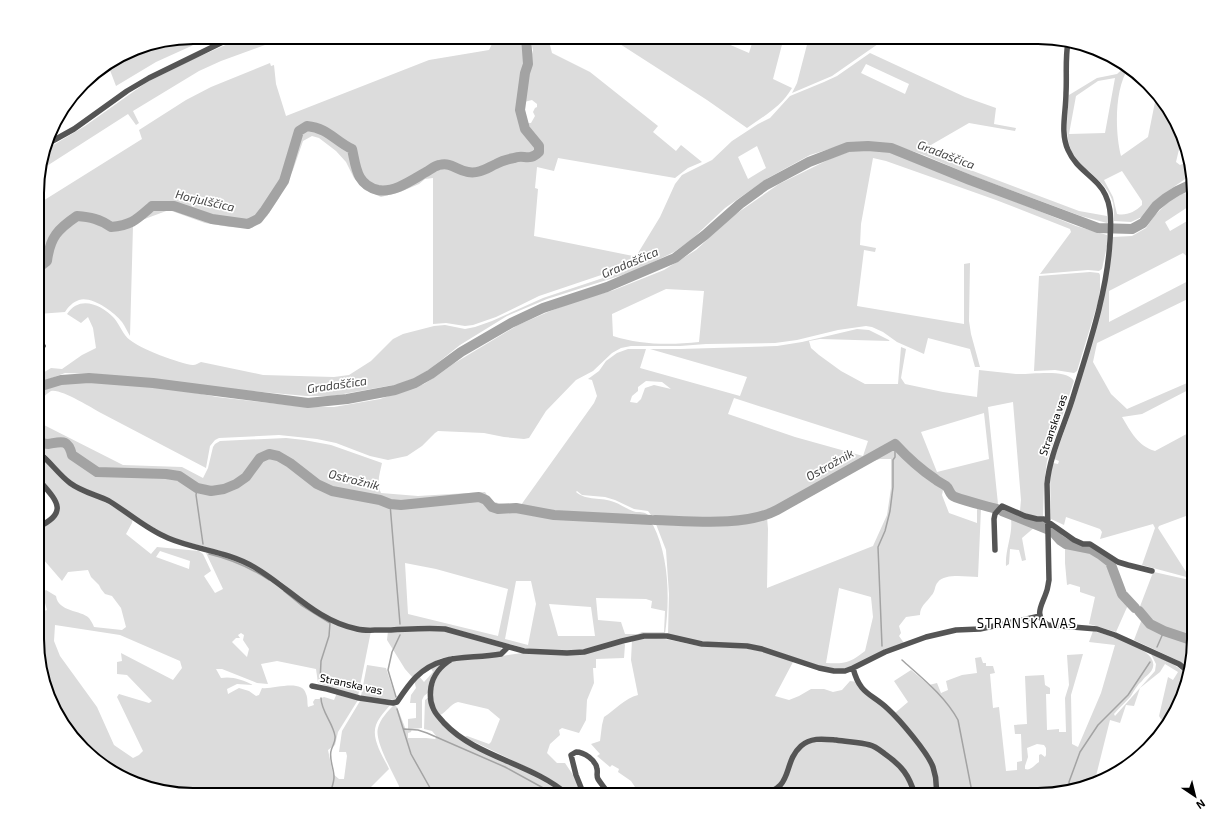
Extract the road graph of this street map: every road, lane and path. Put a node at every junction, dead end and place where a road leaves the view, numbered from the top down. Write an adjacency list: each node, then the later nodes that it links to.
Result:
1 (219, 44): 3 (street)
2 (1067, 47): 7 (street, Stranska vas)
3 (54, 140)
4 (44, 456): 11 (street)
5 (44, 486): 6 (street)
6 (44, 524)
7 (1048, 527): 8 (street); 9 (street); 10 (street, Stranska vas)
8 (995, 550)
9 (1152, 571)
10 (1040, 616): 13 (street); 14 (street)
11 (508, 647): 12 (street, Stranska vas); 13 (street)
12 (452, 659): 15 (street, Stranska vas); 16 (street)
13 (854, 668): 21 (street)
14 (1184, 668)
15 (312, 686)
16 (559, 788)
17 (581, 788): 18 (street)
18 (604, 788)
19 (777, 788): 20 (street)
20 (913, 788)
21 (937, 788)

